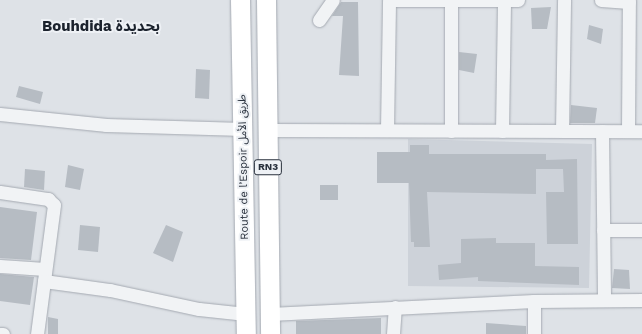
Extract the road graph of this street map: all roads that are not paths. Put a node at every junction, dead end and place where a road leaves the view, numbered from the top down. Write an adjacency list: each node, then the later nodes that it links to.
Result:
1 (240, 0): 13 (highway, Route de l’Espoir طريق الأمل / RN3)
2 (266, 0): 14 (highway, RN3)
3 (333, 0): 11 (street)
4 (390, 0): 10 (street); 15 (street)
5 (518, 0): 8 (street)
6 (564, 0): 18 (street)
7 (601, 0): 9 (street)
8 (504, 1): 10 (street); 17 (street)
9 (629, 1): 20 (street)
10 (451, 2): 16 (street)
11 (319, 20)
12 (0, 114): 13 (street)
13 (243, 129): 31 (highway, Route de l’Espoir طريق الأمل / RN3)
14 (268, 130): 15 (street); 32 (highway, RN3)
15 (387, 130): 16 (street)
16 (450, 131): 17 (street)
17 (502, 131): 18 (street)
18 (562, 131): 19 (street)
19 (602, 131): 20 (street); 23 (street)
20 (628, 131): 21 (street)
21 (642, 131)
22 (0, 192): 26 (street)
23 (603, 230): 24 (street); 28 (street)
24 (642, 230)
25 (0, 266): 26 (street)
26 (44, 275): 31 (street); 35 (street)
27 (534, 300): 28 (street); 30 (street); 39 (street)
28 (604, 300): 29 (street)
29 (642, 300)
30 (395, 307): 32 (street); 38 (street)
31 (246, 314): 36 (highway, Route de l’Espoir طريق الأمل / RN3)
32 (270, 314): 37 (highway, RN3)
33 (0, 334): 34 (street)
34 (3, 334)
35 (37, 334)
36 (246, 334)
37 (270, 334)
38 (393, 334)
39 (534, 334)

